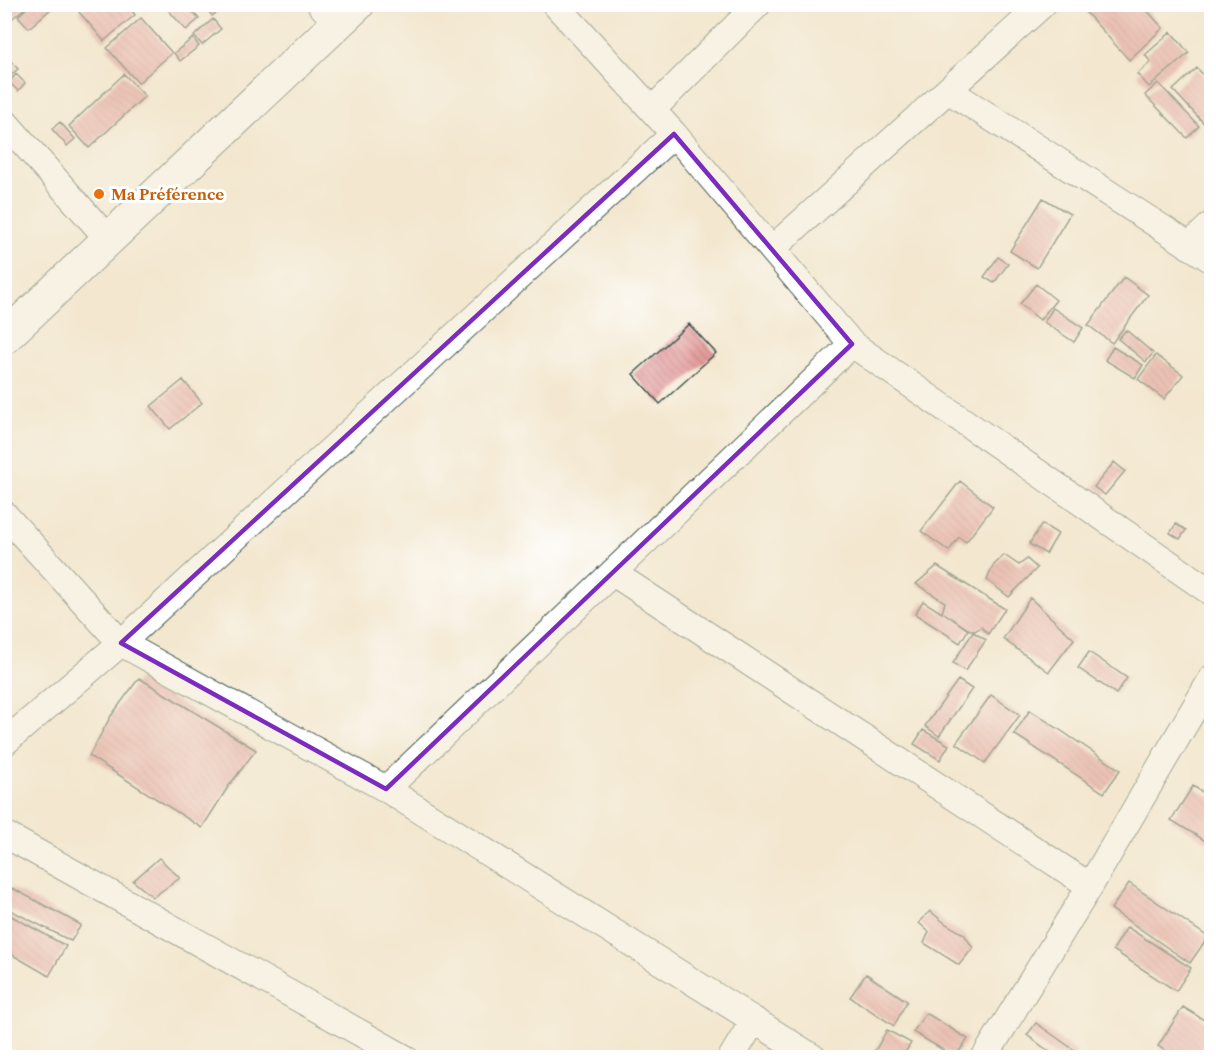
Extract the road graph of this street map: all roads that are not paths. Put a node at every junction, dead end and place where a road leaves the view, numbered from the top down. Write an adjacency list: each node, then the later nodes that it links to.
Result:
1 (555, 4): 6 (street)
2 (758, 4): 6 (street)
3 (1043, 4): 5 (street)
4 (339, 11): 10 (street)
5 (948, 90): 11 (street); 12 (street)
6 (652, 110): 8 (street)
7 (4, 121): 10 (street)
8 (674, 134): 12 (street); 19 (street)
9 (1212, 224): 11 (street)
10 (109, 240): 14 (street)
11 (1189, 246): 13 (street)
12 (772, 249): 15 (street)
13 (1212, 260)
14 (4, 338)
15 (852, 344): 17 (street); 18 (street)
16 (4, 514): 19 (street)
17 (613, 573): 22 (street); 24 (street)
18 (1212, 592)
19 (121, 643): 21 (street); 22 (street)
20 (1212, 678): 24 (street)
21 (4, 743)
22 (386, 789): 25 (street)
23 (4, 834): 26 (street)
24 (1090, 886): 29 (street)
25 (753, 1020): 27 (street); 28 (street)
26 (405, 1058)
27 (731, 1058)
28 (814, 1058)
29 (984, 1058)

